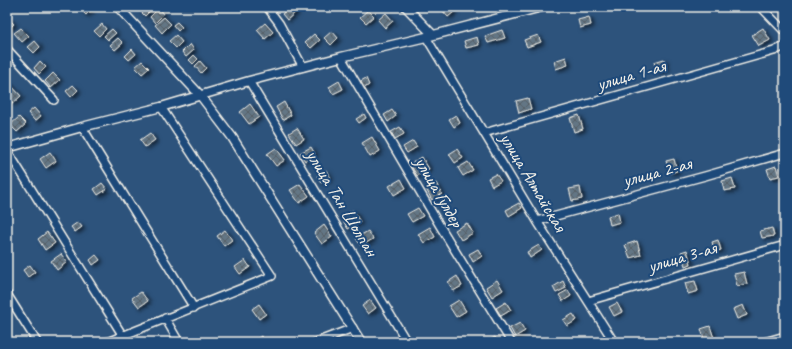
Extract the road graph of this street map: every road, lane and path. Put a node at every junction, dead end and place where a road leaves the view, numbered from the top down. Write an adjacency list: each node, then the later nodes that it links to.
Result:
1 (118, 7): 14 (street)
2 (267, 7): 12 (street)
3 (406, 7): 8 (street)
4 (542, 7): 6 (street)
5 (761, 7): 7 (street)
6 (532, 8): 8 (street)
7 (785, 32)
8 (429, 36): 11 (street); 18 (street, улица Алтайская)
9 (785, 46): 18 (street, улица 1-ая)
10 (7, 50): 15 (street)
11 (341, 57): 12 (street); 36 (street, улица Гулдер)
12 (303, 67): 13 (street)
13 (249, 81): 14 (street); 35 (street, улица Тан Шолпан)
14 (200, 95): 16 (street); 27 (street)
15 (54, 100)
16 (161, 107): 17 (street); 25 (street)
17 (82, 127): 19 (street); 25 (street)
18 (484, 133): 21 (street, улица Алтайская)
19 (7, 149): 28 (street)
20 (785, 152): 21 (street, улица 2-ая)
21 (537, 221): 24 (street, улица Алтайская)
22 (785, 245): 24 (street, улица 3-ая)
23 (7, 294): 30 (street)
24 (588, 301): 37 (street, улица Алтайская)
25 (194, 308): 26 (street)
26 (165, 318): 28 (street); 32 (street)
27 (353, 328): 33 (street); 34 (street)
28 (123, 336): 31 (street)
29 (785, 336): 38 (street)
30 (37, 342)
31 (107, 342)
32 (179, 342)
33 (316, 342)
34 (361, 342)
35 (407, 342)
36 (511, 342)
37 (614, 342)
38 (764, 342)

